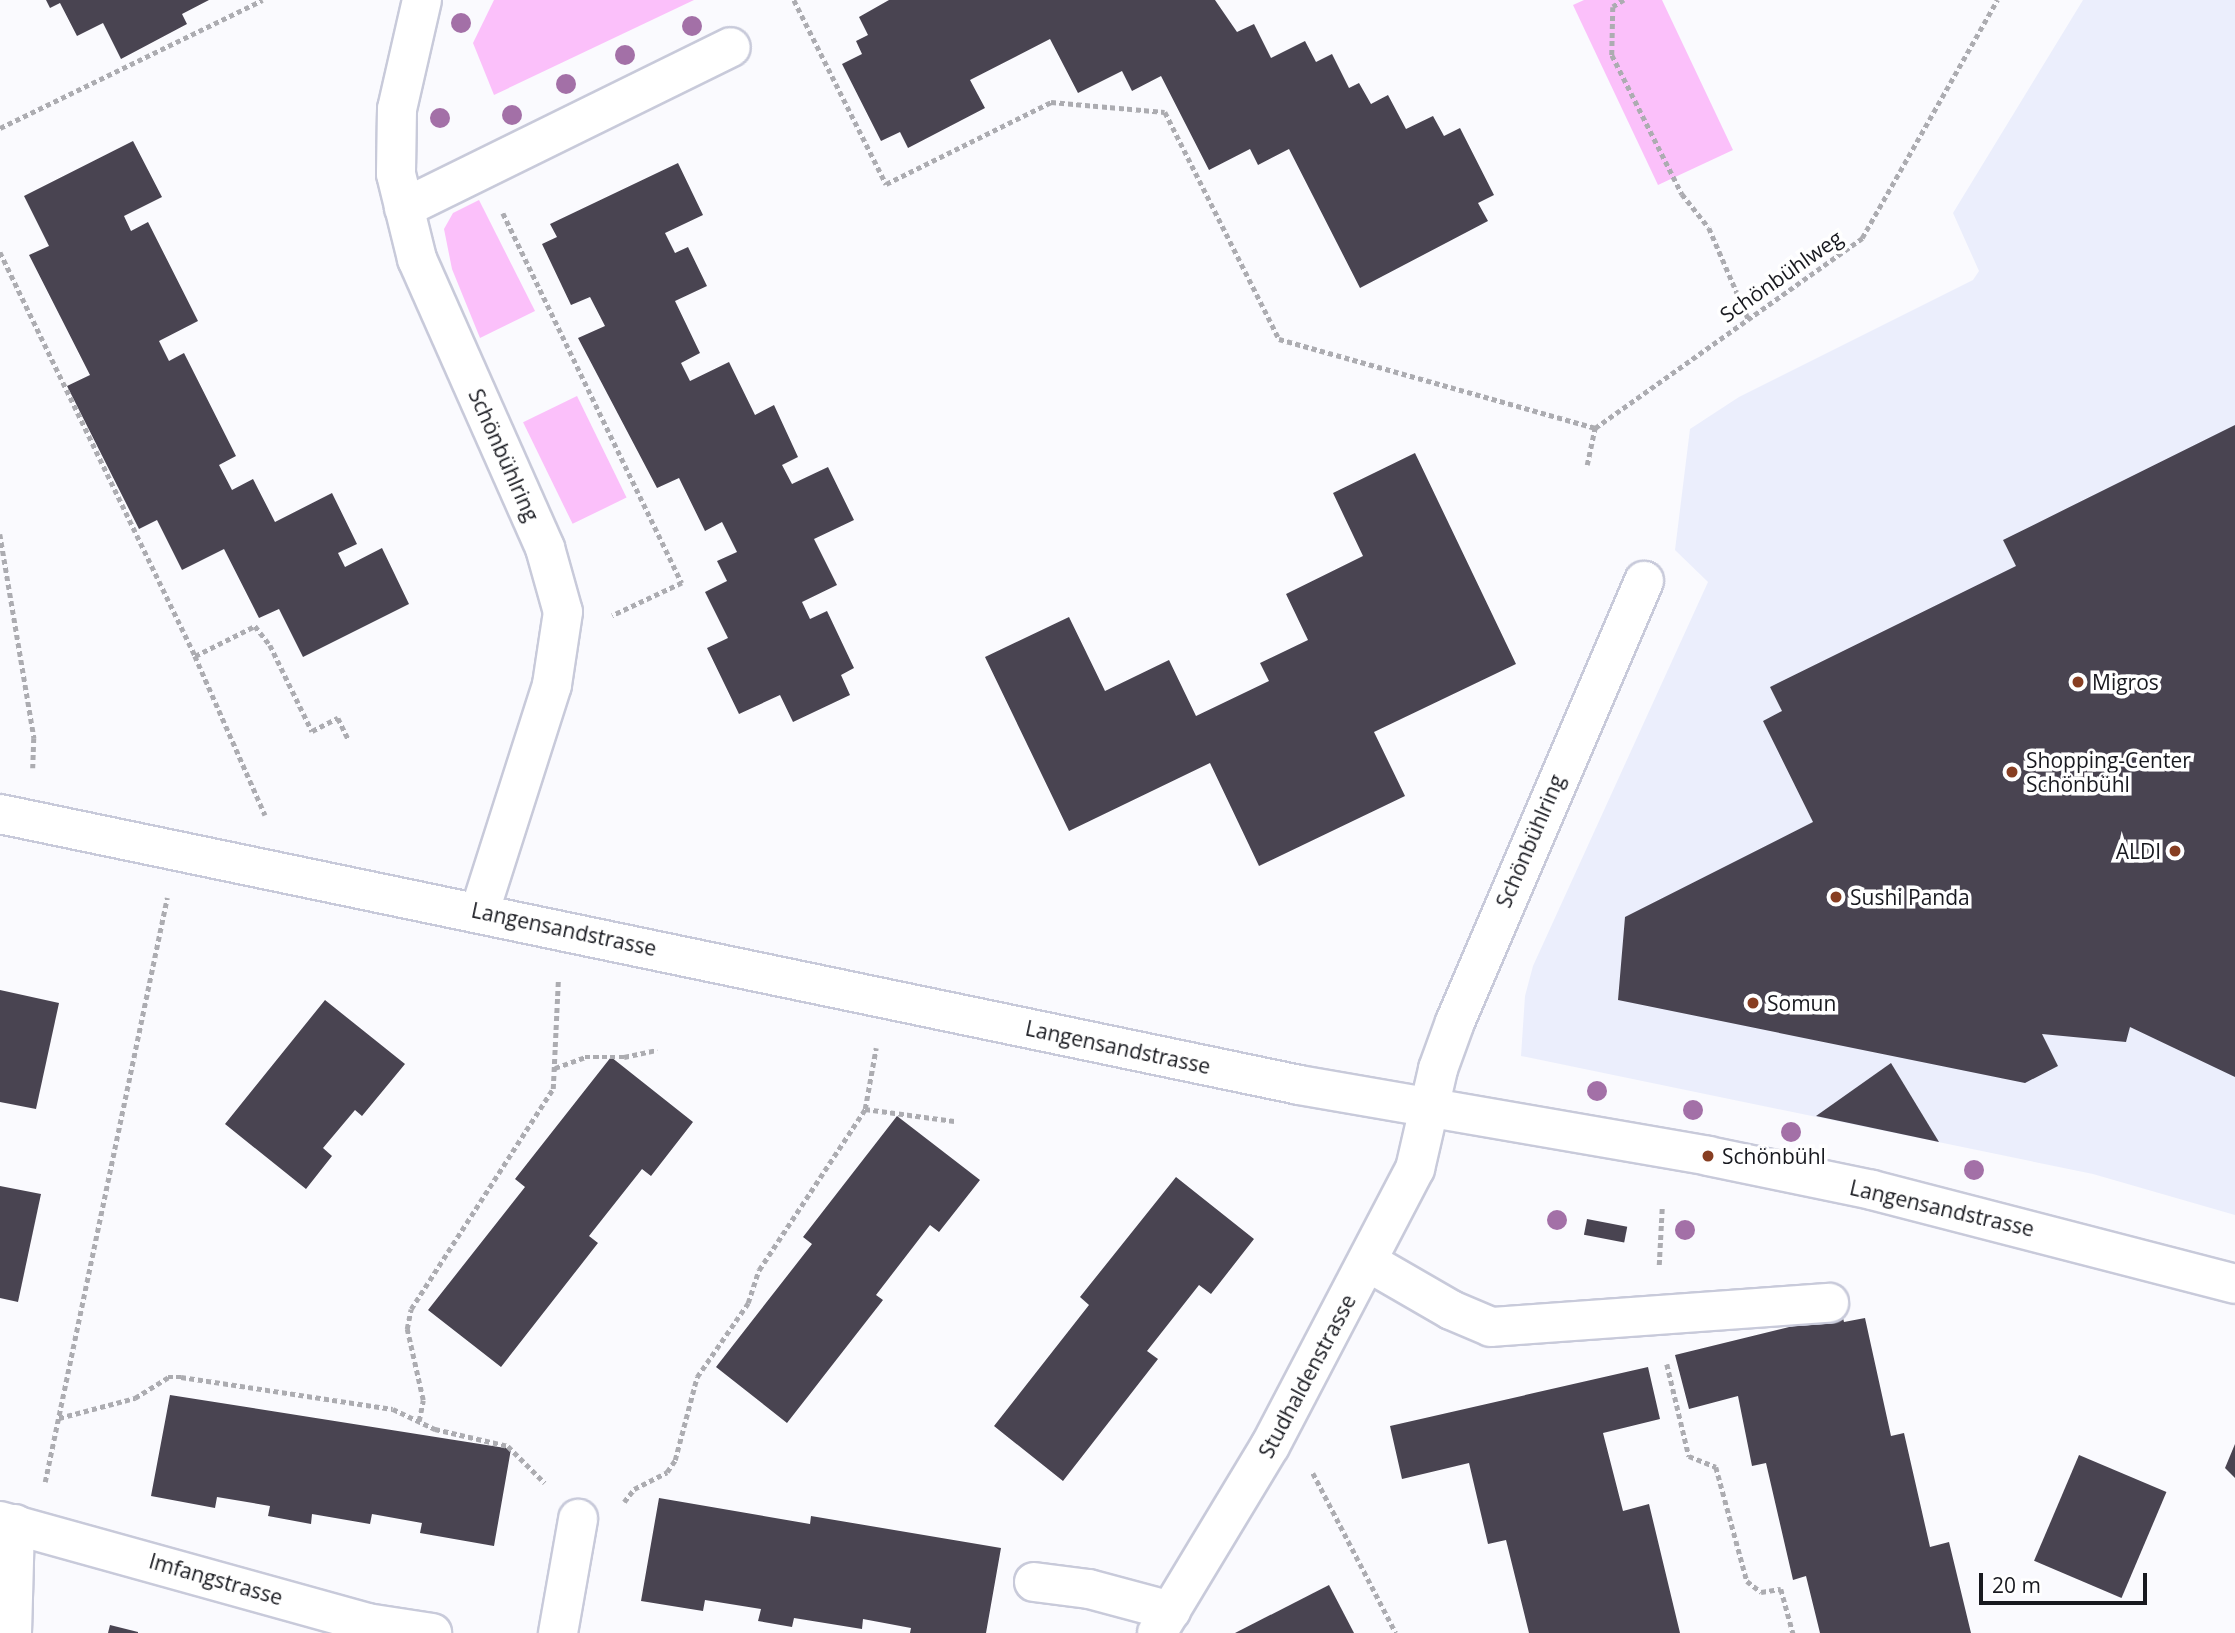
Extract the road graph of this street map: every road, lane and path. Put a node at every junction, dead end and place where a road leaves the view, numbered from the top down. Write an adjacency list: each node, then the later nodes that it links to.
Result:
1 (262, 0): 7 (path)
2 (422, 0): 9 (street, Schönbühlring)
3 (794, 0): 12 (path)
4 (1624, 0): 11 (path)
5 (1997, 0): 11 (path, Schönbühlweg)
6 (731, 47): 8 (street)
7 (0, 128)
8 (483, 171): 9 (street); 16 (path)
9 (404, 208): 23 (street, Schönbühlring)
10 (0, 253): 17 (path)
11 (1748, 318): 12 (path, Schönbühlweg)
12 (1595, 428): 13 (path)
13 (1587, 465)
14 (0, 534): 19 (path)
15 (1644, 581): 28 (street, Schönbühlring)
16 (607, 618)
17 (195, 656): 18 (path); 21 (path)
18 (349, 741)
19 (33, 768)
20 (0, 814): 22 (street, Langensandstrasse)
21 (265, 815)
22 (177, 850): 23 (street, Langensandstrasse); 37 (path)
23 (480, 911): 24 (street, Langensandstrasse)
24 (572, 931): 25 (street, Langensandstrasse); 27 (path)
25 (881, 996): 28 (street, Langensandstrasse); 29 (path)
26 (657, 1050): 27 (path)
27 (555, 1068): 38 (path)
28 (1429, 1106): 33 (street, Studhaldenstrasse); 34 (street, Langensandstrasse)
29 (865, 1109): 30 (path); 40 (path)
30 (954, 1121)
31 (1662, 1207): 32 (path)
32 (1660, 1256)
33 (1368, 1262): 35 (street); 43 (street, Studhaldenstrasse)
34 (2235, 1284)
35 (1829, 1303)
36 (1668, 1365): 48 (path)
37 (59, 1418): 38 (path); 41 (path)
38 (419, 1421): 40 (path)
39 (1312, 1472): 47 (path)
40 (578, 1519): 46 (street)
41 (17, 1524): 44 (street); 45 (street, Imfangstrasse)
42 (1034, 1582): 43 (street)
43 (1164, 1622)
44 (12, 1633)
45 (432, 1633)
46 (558, 1633)
47 (1396, 1633)
48 (1793, 1633)

